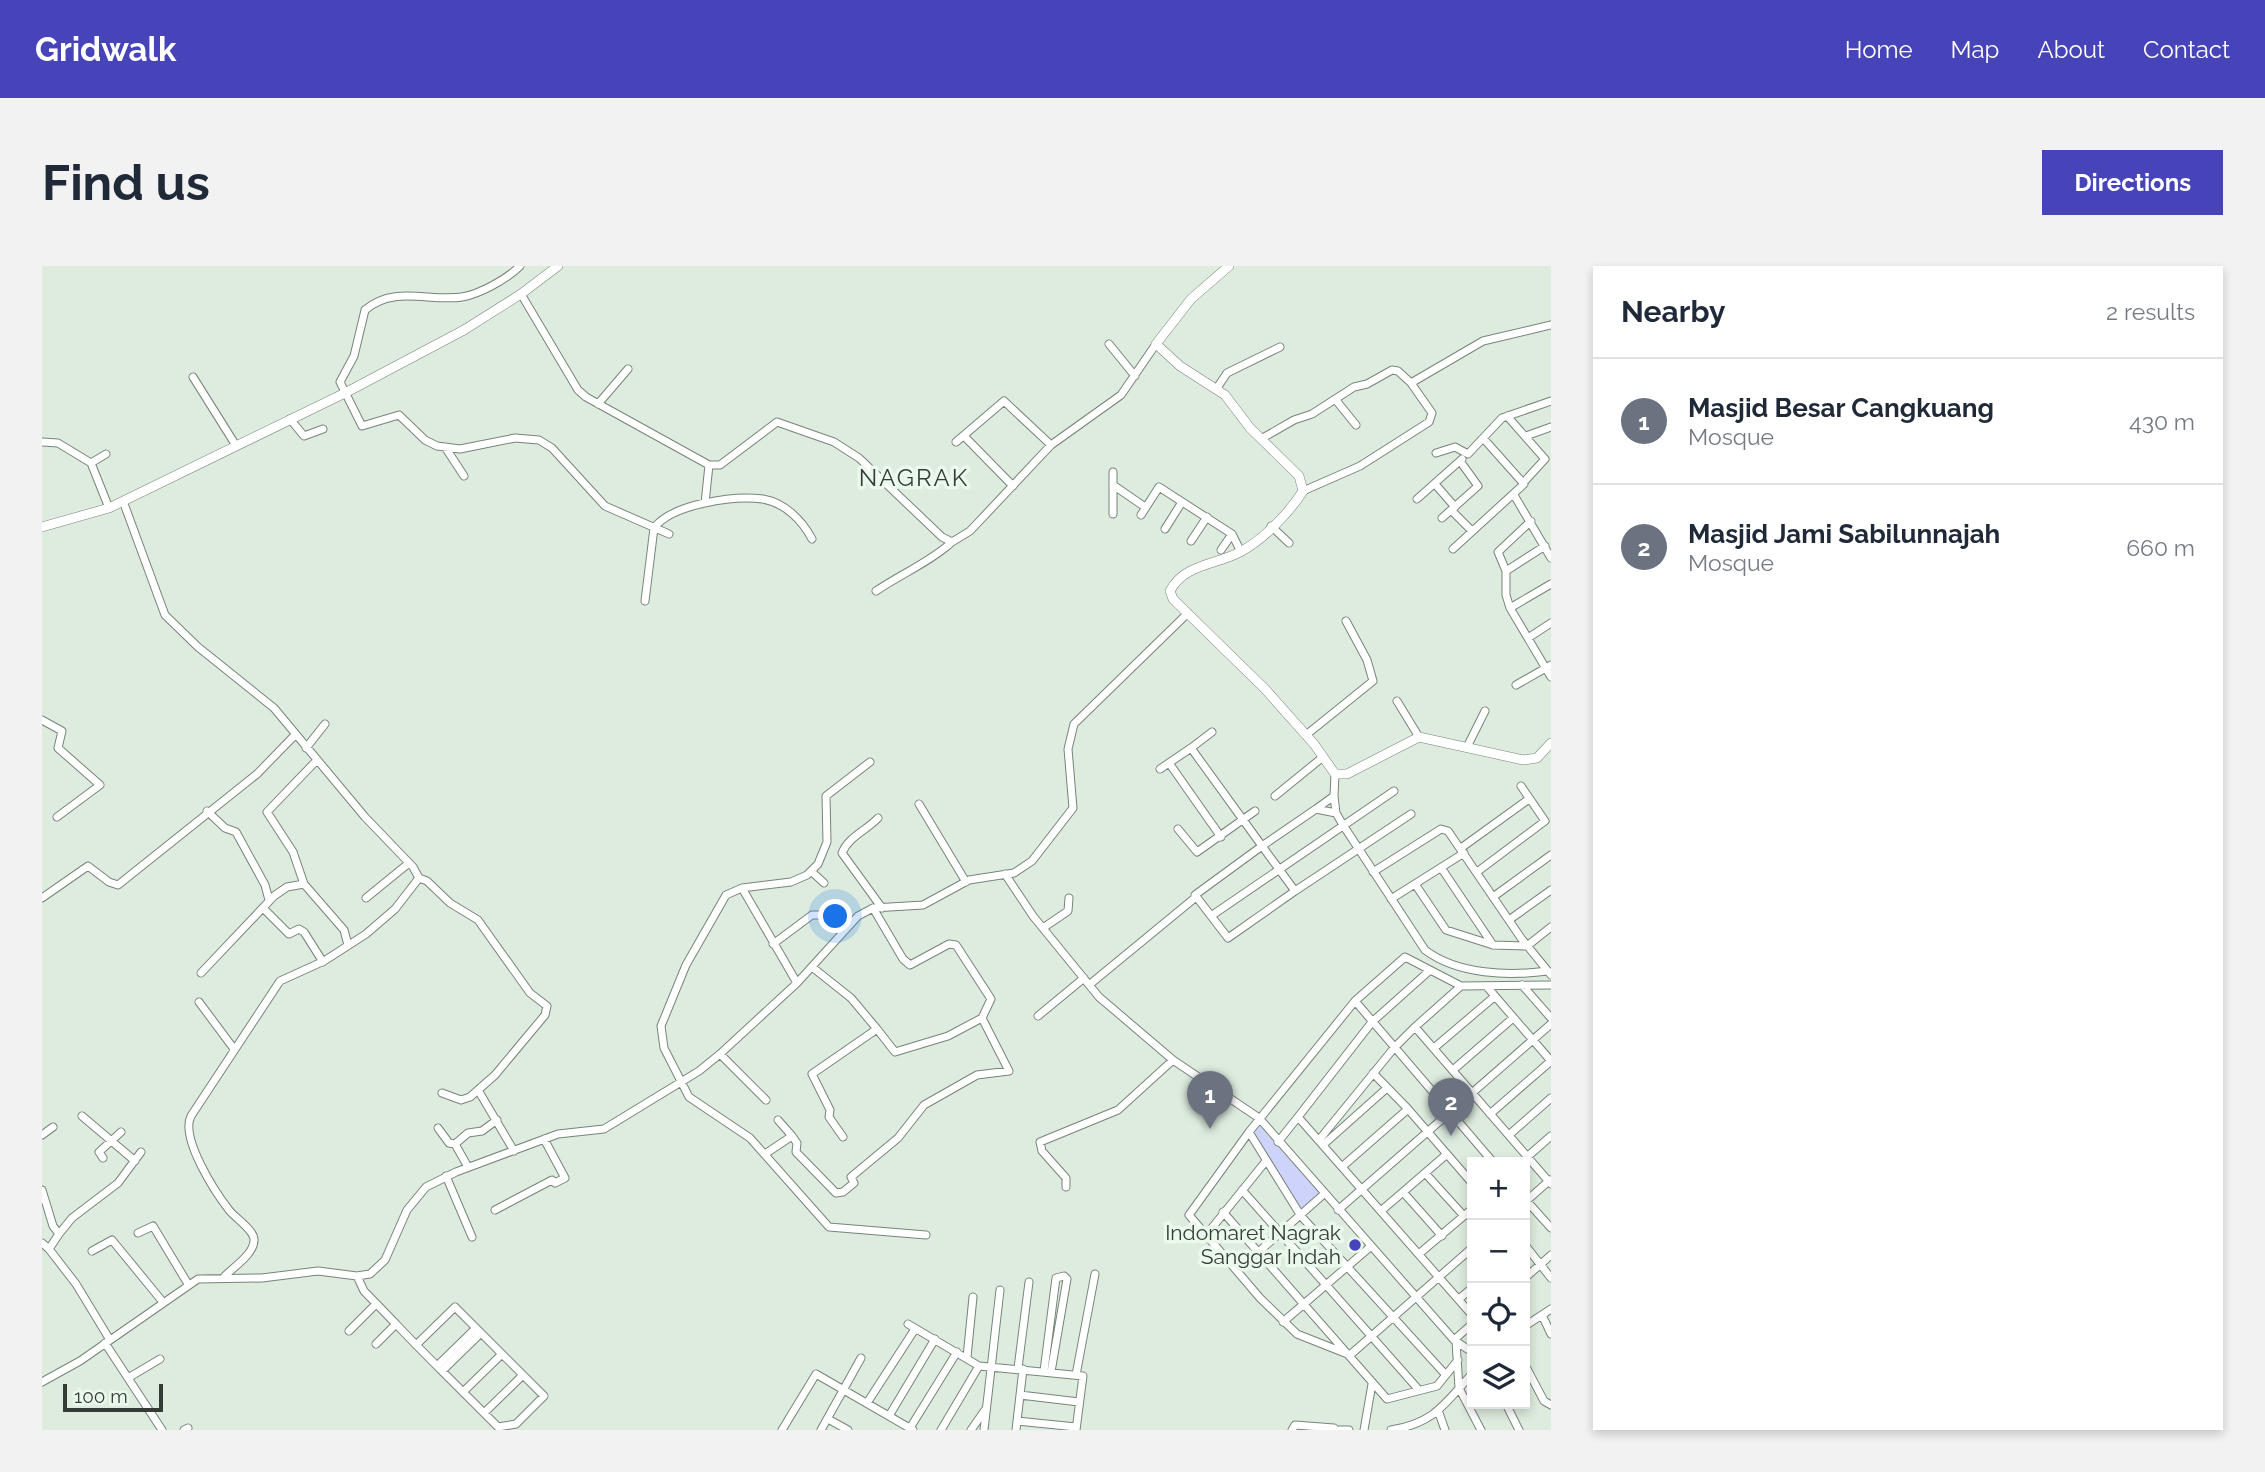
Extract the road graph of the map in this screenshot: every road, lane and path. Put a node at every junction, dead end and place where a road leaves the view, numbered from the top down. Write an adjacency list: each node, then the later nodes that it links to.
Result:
1 (520, 266): 14 (street)
2 (558, 266): 4 (street)
3 (1229, 266): 7 (street)
4 (521, 295): 14 (street); 17 (street)
5 (1551, 325): 12 (street)
6 (1109, 344): 10 (street)
7 (1156, 344): 10 (street); 13 (street)
8 (1280, 347): 13 (street)
9 (628, 369): 17 (street)
10 (1135, 376): 30 (street)
11 (192, 377): 29 (street)
12 (1412, 383): 15 (street); 44 (street)
13 (1217, 388): 26 (street)
14 (345, 393): 19 (street); 31 (street)
15 (1335, 399): 20 (street); 26 (street)
16 (1551, 401): 18 (street)
17 (598, 404): 37 (street)
18 (1507, 416): 24 (street); 25 (street)
19 (289, 419): 22 (street); 29 (street)
20 (1356, 425)
21 (1551, 427): 24 (street)
22 (323, 429)
23 (964, 436): 28 (street); 30 (street); 43 (street)
24 (1526, 436): 40 (street)
25 (1483, 438): 34 (street); 40 (street)
26 (1261, 439): 44 (street)
27 (42, 442): 36 (street)
28 (956, 442)
29 (235, 444): 47 (street)
30 (1051, 445): 43 (street)
31 (445, 447): 39 (street); 58 (street)
32 (1436, 453): 34 (street)
33 (106, 454): 36 (street)
34 (1468, 454): 35 (street)
35 (1460, 461): 41 (street); 51 (street)
36 (91, 463): 50 (street)
37 (709, 465): 49 (street); 65 (street)
38 (1114, 472): 42 (street)
39 (464, 476)
40 (1524, 482): 45 (street)
41 (1435, 484): 46 (street); 51 (street)
42 (1113, 485): 48 (street); 52 (street)
43 (1013, 486): 65 (street)
44 (1303, 491): 56 (street)
45 (1514, 495): 55 (street); 60 (street)
46 (1417, 499)
47 (123, 501): 50 (street); 90 (street)
48 (1182, 502): 53 (street); 59 (street)
49 (705, 503): 58 (street); 63 (street)
50 (109, 508): 57 (street)
51 (1453, 509): 54 (street); 60 (street)
52 (1112, 514)
53 (1207, 517): 62 (street); 64 (street)
54 (1442, 518)
55 (1531, 521): 67 (street); 72 (street)
56 (1271, 526): 66 (street); 70 (street)
57 (42, 527)
58 (654, 528): 61 (street); 75 (street)
59 (1165, 529)
60 (1472, 531): 68 (street)
61 (669, 534)
62 (1232, 534): 69 (street); 70 (street)
63 (812, 540)
64 (1191, 541)
65 (952, 542): 74 (street)
66 (1289, 542)
67 (1545, 546): 71 (street); 72 (street)
68 (1453, 549)
69 (1221, 550)
70 (1241, 552): 77 (street)
71 (1551, 558)
72 (1507, 571): 76 (street)
73 (1551, 584): 76 (street)
74 (876, 591)
75 (645, 601)
76 (1510, 608): 80 (street)
77 (1188, 613): 89 (street); 132 (street)
78 (1346, 621): 89 (street)
79 (1551, 623): 80 (street)
80 (1528, 638): 81 (street)
81 (1548, 666): 82 (street); 83 (street)
82 (1551, 677)
83 (1516, 685)
84 (1397, 701): 91 (street)
85 (1485, 711): 93 (street)
86 (42, 720): 115 (street)
87 (325, 724): 94 (street)
88 (1212, 732): 95 (street)
89 (1306, 734): 97 (street)
90 (295, 735): 94 (street); 111 (street)
91 (1419, 737): 93 (street); 103 (street)
92 (1551, 743): 98 (street)
93 (1467, 747): 98 (street)
94 (306, 748): 99 (street)
95 (1191, 748): 101 (street); 117 (street)
96 (1551, 754): 98 (street)
97 (1323, 757): 103 (street); 106 (street)
98 (1537, 758)
99 (317, 760): 126 (street); 136 (street)
100 (870, 762): 129 (street)
101 (1169, 763): 102 (street); 121 (street)
102 (1160, 769)
103 (1335, 775): 107 (street)
104 (1521, 786): 108 (street)
105 (1394, 791): 119 (street)
106 (1275, 796)
107 (1334, 796): 110 (street); 113 (street)
108 (1529, 799): 118 (street); 124 (street)
109 (919, 804): 134 (street)
110 (1316, 809): 113 (street); 122 (street)
111 (207, 811): 143 (street); 147 (street)
112 (1255, 811): 117 (street)
113 (1336, 813): 119 (street)
114 (1411, 814): 123 (street)
115 (57, 817)
116 (878, 818): 148 (street)
117 (1243, 821): 121 (street); 122 (street)
118 (1548, 821): 131 (street)
119 (1343, 825): 123 (street); 127 (street)
120 (1178, 829): 121 (street)
121 (1221, 838)
122 (1262, 846): 127 (street); 141 (street)
123 (1359, 848): 130 (street); 140 (street)
124 (1462, 850): 128 (street); 130 (street); 131 (street)
125 (1551, 855): 142 (street)
126 (410, 863): 133 (street); 144 (street)
127 (1279, 868): 140 (street); 151 (street)
128 (1442, 869): 137 (street); 157 (street)
129 (811, 871): 135 (street); 138 (street)
130 (1373, 872): 146 (street)
131 (1477, 872): 142 (street)
132 (1005, 874): 134 (street); 153 (street)
133 (419, 878): 156 (street); 192 (street)
134 (966, 882): 148 (street)
135 (824, 883)
136 (304, 884): 147 (street); 156 (street)
137 (1415, 884): 146 (street); 157 (street)
138 (742, 888): 155 (street); 190 (street)
139 (1551, 890): 152 (street)
140 (1295, 891): 151 (street)
141 (1196, 897): 151 (street); 164 (street)
142 (1493, 897): 152 (street)
143 (42, 898)
144 (366, 898)
145 (1069, 898): 153 (street)
146 (1391, 899): 161 (street)
147 (269, 901): 149 (street)
148 (877, 908): 160 (street); 174 (street)
149 (264, 909): 159 (street); 163 (street)
150 (820, 915): 155 (street)
151 (1211, 916)
152 (1509, 920): 158 (street)
153 (1043, 928): 164 (street)
154 (1551, 928): 158 (street)
155 (773, 944): 165 (street)
156 (348, 945): 159 (street)
157 (1493, 945): 158 (street)
158 (1527, 946): 161 (street)
159 (323, 961): 184 (street)
160 (812, 967): 165 (street); 180 (street)
161 (1548, 969)
162 (1428, 972): 168 (street); 171 (street); 177 (street)
163 (201, 973)
164 (1087, 981): 173 (street); 186 (street)
165 (797, 983): 185 (street)
166 (1522, 985): 167 (street); 169 (street); 176 (street)
167 (1551, 985)
168 (1461, 986): 169 (street); 179 (street)
169 (1488, 988): 170 (street)
170 (1494, 998): 175 (street); 183 (street)
171 (1355, 1001): 177 (street); 202 (street)
172 (199, 1002): 184 (street)
173 (1038, 1016)
174 (982, 1018): 180 (street); 212 (street)
175 (1513, 1018): 181 (street); 188 (street)
176 (1551, 1018)
177 (1372, 1022): 182 (street); 201 (street)
178 (1551, 1024): 181 (street)
179 (1415, 1027): 182 (street); 183 (street)
180 (877, 1029): 214 (street)
181 (1533, 1040): 187 (street); 194 (street)
182 (1394, 1048): 189 (street); 198 (street)
183 (1434, 1048): 188 (street)
184 (234, 1049): 274 (street)
185 (720, 1054): 190 (street); 196 (street)
186 (1173, 1060): 202 (street); 236 (street)
187 (1551, 1061): 199 (street)
188 (1453, 1070): 194 (street)
189 (1373, 1073): 191 (street); 218 (street)
190 (681, 1080): 215 (street); 222 (street)
191 (1387, 1088): 197 (street); 218 (street)
192 (478, 1090): 193 (street); 203 (street)
193 (442, 1093)
194 (1474, 1093): 198 (street); 199 (street)
195 (1551, 1098): 211 (street)
196 (766, 1100)
197 (1408, 1109): 209 (street); 230 (street)
198 (1451, 1113): 209 (street); 224 (street)
199 (1490, 1114): 211 (street)
200 (82, 1115): 216 (street)
201 (1298, 1117): 217 (street); 218 (street)
202 (1259, 1118): 208 (street); 217 (street)
203 (497, 1120): 219 (street); 220 (street)
204 (778, 1120): 212 (street)
205 (53, 1127): 210 (street)
206 (438, 1128): 219 (street)
207 (121, 1132): 216 (street)
208 (1249, 1132): 229 (street); 255 (street)
209 (1428, 1132): 223 (street); 238 (street)
210 (42, 1135)
211 (1509, 1135): 225 (street)
212 (792, 1136): 222 (street)
213 (1551, 1136): 225 (street)
214 (843, 1137)
215 (544, 1139): 220 (street); 244 (street)
216 (111, 1142): 226 (street); 228 (street)
217 (1278, 1142): 241 (street)
218 (1321, 1142): 230 (street)
219 (455, 1144): 231 (street)
220 (514, 1151): 231 (street)
221 (141, 1152): 228 (street)
222 (765, 1154): 256 (street)
223 (1447, 1154): 232 (street); 234 (street)
224 (1489, 1157)
225 (1527, 1157)
226 (103, 1158)
227 (1530, 1160): 235 (street)
228 (135, 1161): 254 (street)
229 (1266, 1161): 237 (street); 249 (street)
230 (1343, 1166): 238 (street)
231 (468, 1167): 233 (street)
232 (1424, 1172): 240 (street); 250 (street)
233 (446, 1177): 258 (street); 273 (street)
234 (1467, 1177)
235 (1550, 1182): 242 (street)
236 (1066, 1187)
237 (1242, 1189): 247 (street); 253 (street)
238 (1364, 1189): 245 (street); 246 (street)
239 (42, 1190): 254 (street)
240 (1404, 1192): 246 (street); 257 (street)
241 (1324, 1194): 245 (street); 249 (street)
242 (1530, 1197)
243 (1530, 1206): 251 (street)
244 (495, 1210)
245 (1338, 1210): 260 (street)
246 (1382, 1210): 266 (street)
247 (1223, 1212): 255 (street); 264 (street)
248 (1467, 1213): 250 (street)
249 (1301, 1216): 253 (street); 269 (street)
250 (1464, 1216): 257 (street)
251 (1551, 1228)
252 (138, 1233): 278 (street)
253 (1279, 1233): 264 (street); 279 (street)
254 (59, 1234): 261 (street)
255 (1207, 1234): 270 (street)
256 (926, 1235)
257 (1442, 1236): 266 (street)
258 (472, 1237)
259 (42, 1243): 261 (street)
260 (1370, 1247): 269 (street); 283 (street)
261 (49, 1249): 302 (street)
262 (92, 1251): 285 (street)
263 (1530, 1251): 268 (street)
264 (1258, 1252): 270 (street); 287 (street)
265 (1467, 1252): 275 (street)
266 (1420, 1253): 275 (street)
267 (1551, 1255): 268 (street)
268 (1540, 1264): 271 (street); 276 (street)
269 (1349, 1267): 279 (street); 291 (street)
270 (1237, 1271): 292 (street)
271 (1530, 1273)
272 (1095, 1274): 321 (street)
273 (357, 1276): 274 (street); 286 (street)
274 (223, 1277): 278 (street)
275 (1439, 1277): 283 (street); 284 (street)
276 (1551, 1278)
277 (1029, 1282): 316 (street)
278 (188, 1284): 285 (street)
279 (1326, 1286): 287 (street); 299 (street)
280 (1000, 1290): 313 (street)
281 (1467, 1292): 284 (street)
282 (973, 1297): 309 (street)
283 (1415, 1298): 291 (street); 301 (street)
284 (1459, 1299): 288 (street)
285 (162, 1301): 302 (street)
286 (376, 1304): 294 (street); 297 (street)
287 (1305, 1304): 292 (street); 308 (street)
288 (1467, 1309)
289 (1551, 1309): 290 (street)
290 (1542, 1315): 293 (street); 298 (street)
291 (1392, 1318): 299 (street); 318 (street)
292 (1283, 1322): 308 (street)
293 (1530, 1323)
294 (396, 1324): 303 (street); 304 (street)
295 (1467, 1329): 301 (street)
296 (478, 1330): 304 (street); 307 (street); 315 (street)
297 (349, 1331)
298 (1551, 1334)
299 (1371, 1336): 308 (street); 328 (street)
300 (935, 1339): 306 (street); 334 (street); 340 (street)
301 (1455, 1341): 305 (street); 312 (street)
302 (108, 1342): 322 (street); 324 (street)
303 (376, 1343)
304 (416, 1345): 315 (street)
305 (1467, 1349)
306 (957, 1352): 309 (street); 343 (street)
307 (502, 1354): 320 (street); 329 (street)
308 (1350, 1355): 325 (street)
309 (967, 1357): 314 (street)
310 (861, 1358): 327 (street)
311 (160, 1359): 322 (street)
312 (1458, 1360): 318 (street); 326 (street)
313 (991, 1365): 314 (street); 316 (street); 336 (street)
314 (979, 1366): 351 (street)
315 (440, 1368): 329 (street)
316 (1021, 1369): 317 (street); 330 (street)
317 (1047, 1372): 317 (street); 321 (street)
318 (1445, 1374): 328 (street)
319 (1530, 1374): 335 (street)
320 (523, 1375): 338 (street); 338 (street)
321 (1076, 1375): 332 (street)
322 (128, 1378): 347 (street)
323 (1467, 1379): 326 (street)
324 (42, 1382)
325 (1372, 1384): 331 (street); 333 (street)
326 (1459, 1388): 339 (street); 360 (street)
327 (845, 1390): 334 (street); 341 (street); 348 (street)
328 (1419, 1390): 331 (street)
329 (463, 1392): 338 (street)
330 (1020, 1395): 332 (street); 342 (street)
331 (1387, 1399): 333 (street)
332 (1079, 1402): 344 (street)
333 (1369, 1402): 357 (street)
334 (867, 1403): 340 (street)
335 (1551, 1405)
336 (986, 1408): 352 (street); 353 (street)
337 (1508, 1409): 361 (street)
338 (484, 1413)
339 (1439, 1413): 346 (street); 359 (street)
340 (889, 1416): 343 (street)
341 (828, 1419): 349 (street); 350 (street)
342 (1017, 1421): 344 (street); 354 (street)
343 (912, 1429)
344 (1076, 1429)
345 (1334, 1429): 355 (street); 356 (street)
346 (1410, 1429): 358 (street)
347 (162, 1430)
348 (782, 1430)
349 (821, 1430)
350 (848, 1430)
351 (941, 1430)
352 (971, 1430)
353 (984, 1430)
354 (1016, 1430)
355 (1292, 1430)
356 (1349, 1430)
357 (1364, 1430)
358 (1391, 1430)
359 (1445, 1430)
360 (1481, 1430)
361 (1519, 1430)

